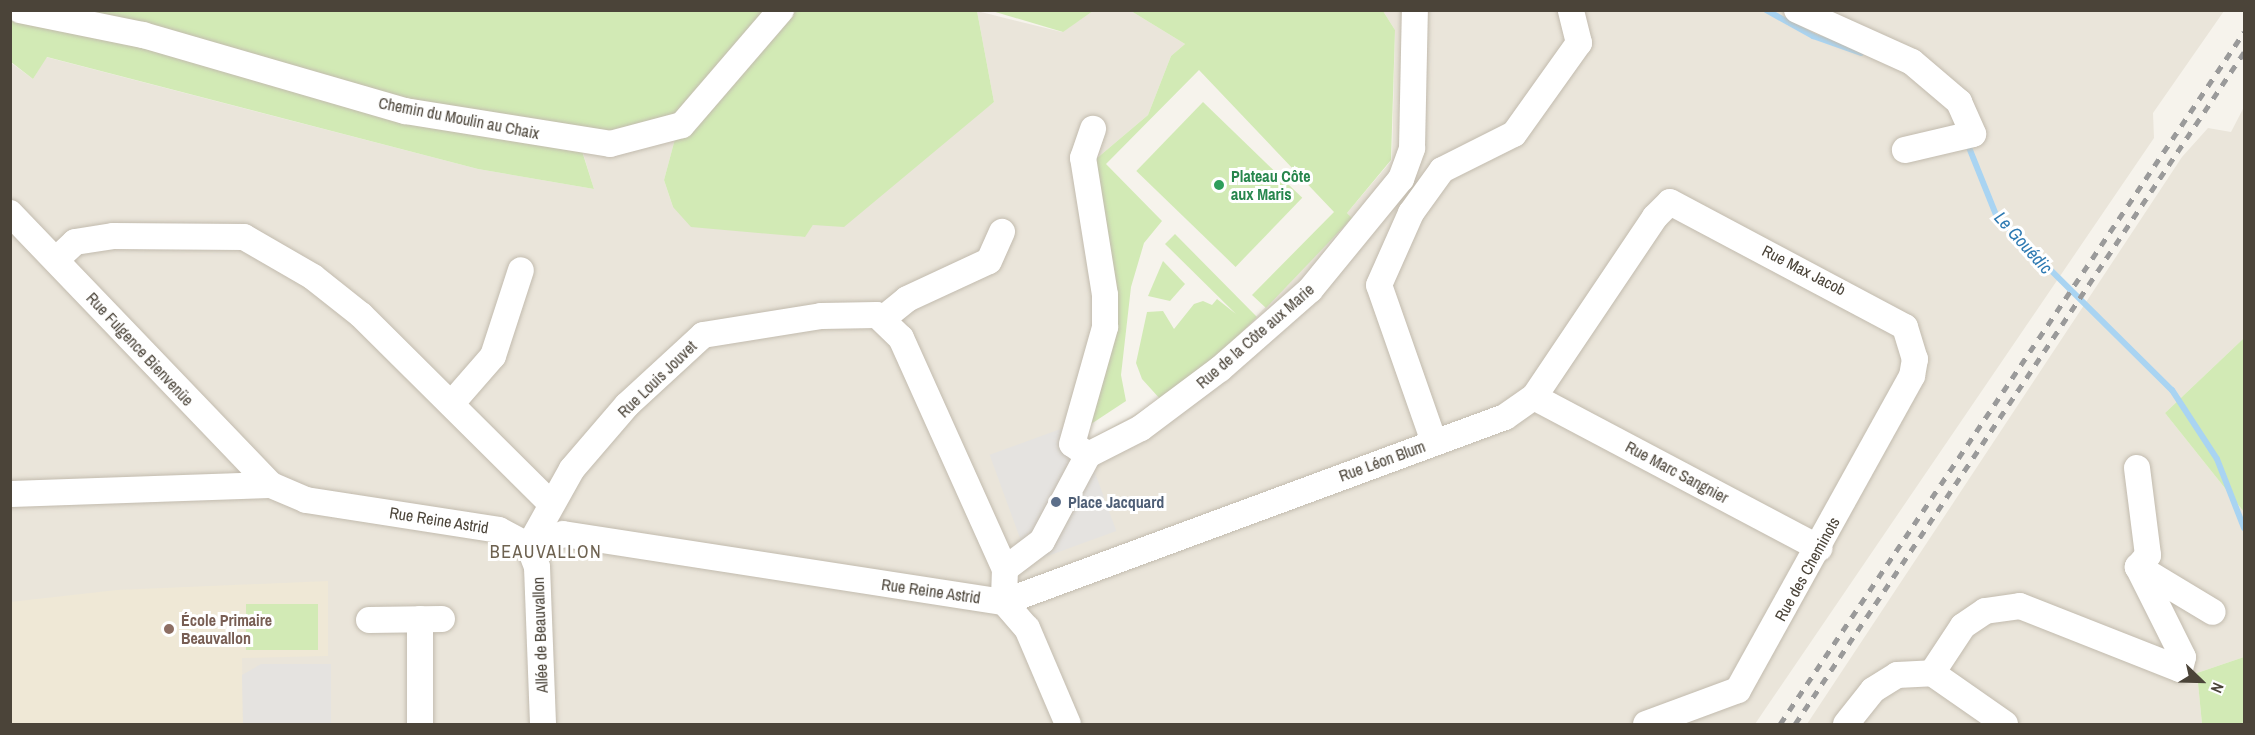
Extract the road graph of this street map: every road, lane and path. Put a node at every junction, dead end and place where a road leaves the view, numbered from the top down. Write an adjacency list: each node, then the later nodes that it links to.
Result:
1 (20, 10): 2 (street, Chemin du Moulin au Chaix)
2 (781, 10)
3 (1415, 10): 18 (street, Rue de la Côte aux Marie)
4 (1570, 10): 17 (street)
5 (1797, 10): 7 (street)
6 (1093, 129): 18 (street)
7 (1905, 150)
8 (1670, 202): 14 (street, Rue Max Jacob); 15 (street, Rue Léon Blum)
9 (10, 213): 11 (street, Rue Fulgence Bienvenüe)
10 (1002, 232): 13 (street)
11 (58, 258): 16 (street); 20 (street, Rue Fulgence Bienvenüe)
12 (520, 270): 16 (street)
13 (885, 317): 22 (street, Rue Louis Jouvet); 27 (street)
14 (1915, 359): 24 (street, Rue des Cheminots)
15 (1534, 397): 17 (street, Rue Léon Blum); 24 (street, Rue Marc Sangnier)
16 (452, 403): 22 (street)
17 (1434, 442): 28 (street, Rue Léon Blum)
18 (1080, 449): 25 (street)
19 (2137, 468): 26 (street)
20 (272, 485): 21 (street, Rue Reine Astrid); 23 (street, Rue Reine Astrid)
21 (10, 494)
22 (550, 503): 23 (street, Rue Louis Jouvet)
23 (529, 546): 29 (street, Rue Reine Astrid); 34 (street, Allée de Beauvallon)
24 (1819, 548): 36 (street, Rue des Cheminots)
25 (1027, 556): 27 (street); 28 (street)
26 (2138, 567): 30 (street); 32 (street)
27 (1005, 569): 29 (street)
28 (1039, 588): 29 (street, Rue Léon Blum)
29 (1004, 602): 35 (street)
30 (2213, 612)
31 (369, 620): 33 (street)
32 (1932, 673): 37 (street); 38 (street)
33 (420, 724)
34 (543, 724)
35 (1068, 724)
36 (1646, 724)
37 (1846, 724)
38 (2006, 724)

